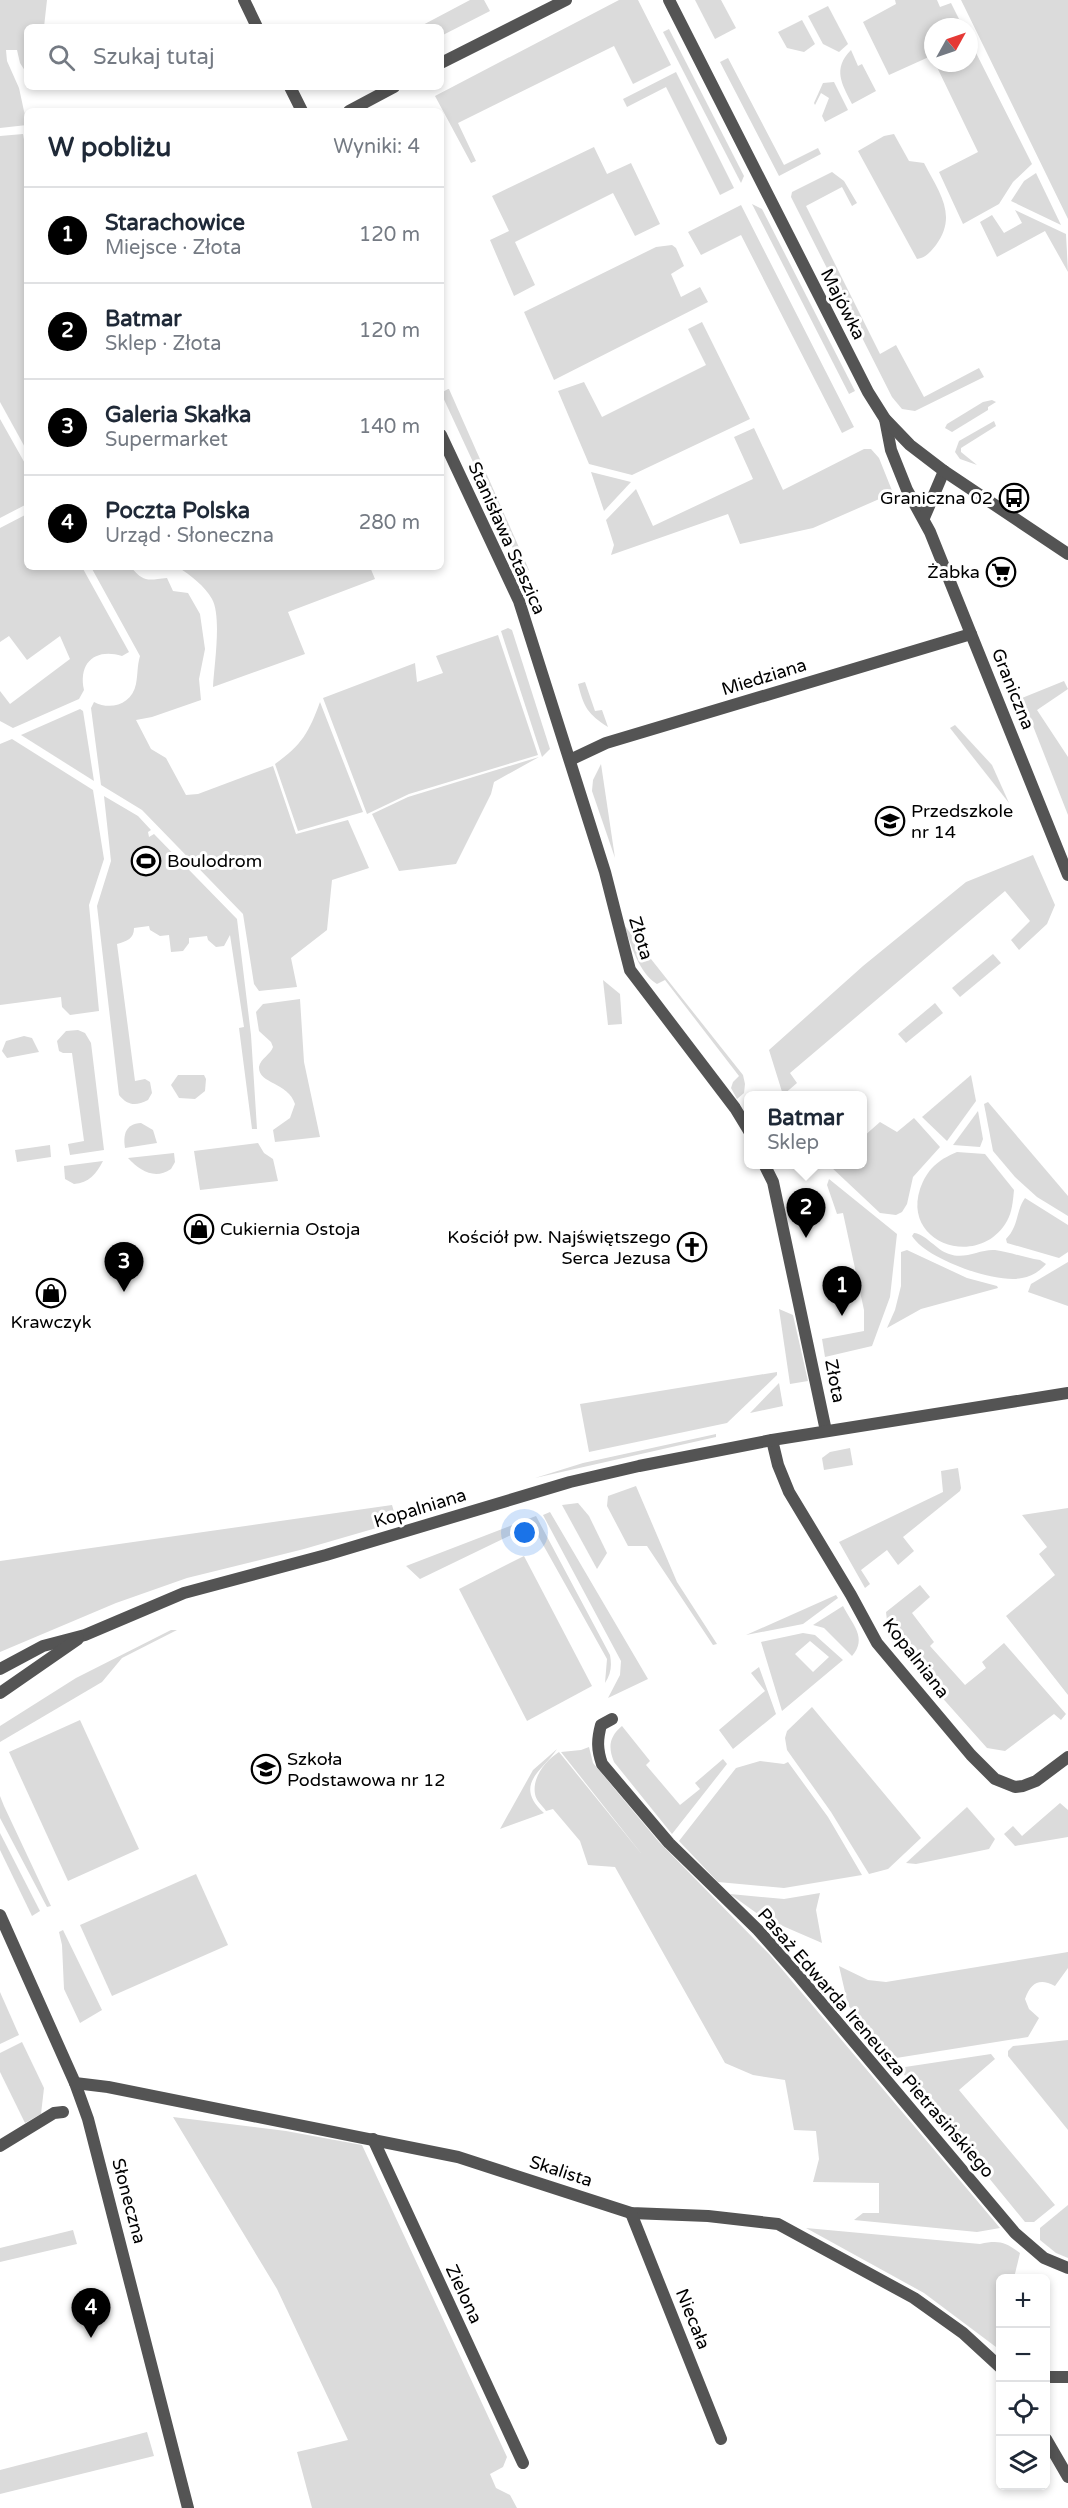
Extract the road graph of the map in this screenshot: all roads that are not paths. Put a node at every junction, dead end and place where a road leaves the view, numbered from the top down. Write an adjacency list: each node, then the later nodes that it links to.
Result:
1 (244, 0): 4 (street)
2 (566, 0): 5 (street)
3 (669, 0): 10 (street, Majówka)
4 (256, 24)
5 (444, 61)
6 (292, 90): 8 (street)
7 (388, 90): 9 (street)
8 (300, 108)
9 (355, 108)
10 (885, 419): 12 (street, Majówka); 13 (street, Graniczna)
11 (444, 441): 16 (street, Stanisława Staszica)
12 (944, 471): 13 (street); 14 (street, Majówka)
13 (924, 518): 15 (street, Graniczna)
14 (1068, 554)
15 (971, 634): 16 (street, Miedziana); 17 (street, Graniczna)
16 (570, 760): 18 (street, Złota)
17 (1068, 875)
18 (744, 1123)
19 (766, 1169): 21 (street, Złota)
20 (1068, 1393): 21 (street, Kopalniana)
21 (826, 1431): 22 (street, Kopalniana)
22 (772, 1440): 23 (street, Kopalniana); 29 (street, Kopalniana)
23 (85, 1635): 24 (street, Kopalniana); 27 (street, Kopalniana)
24 (43, 1646): 25 (street); 26 (street, Kopalniana)
25 (0, 1658)
26 (0, 1669)
27 (0, 1693)
28 (612, 1719): 36 (street, Pasaż Edwarda Ireneusza Pietrasińskiego)
29 (1068, 1757)
30 (0, 1915): 31 (street, Słoneczna)
31 (75, 2083): 33 (street, Skalista); 44 (street, Słoneczna)
32 (63, 2112): 34 (street)
33 (373, 2139): 35 (street, Skalista); 42 (street, Zielona)
34 (0, 2146)
35 (632, 2213): 37 (street, Skalista); 40 (street, Niecała)
36 (1068, 2268)
37 (996, 2363)
38 (1068, 2377): 39 (street)
39 (1050, 2378)
40 (721, 2439)
41 (1050, 2446): 43 (street)
42 (523, 2463)
43 (1068, 2477)
44 (188, 2508)

